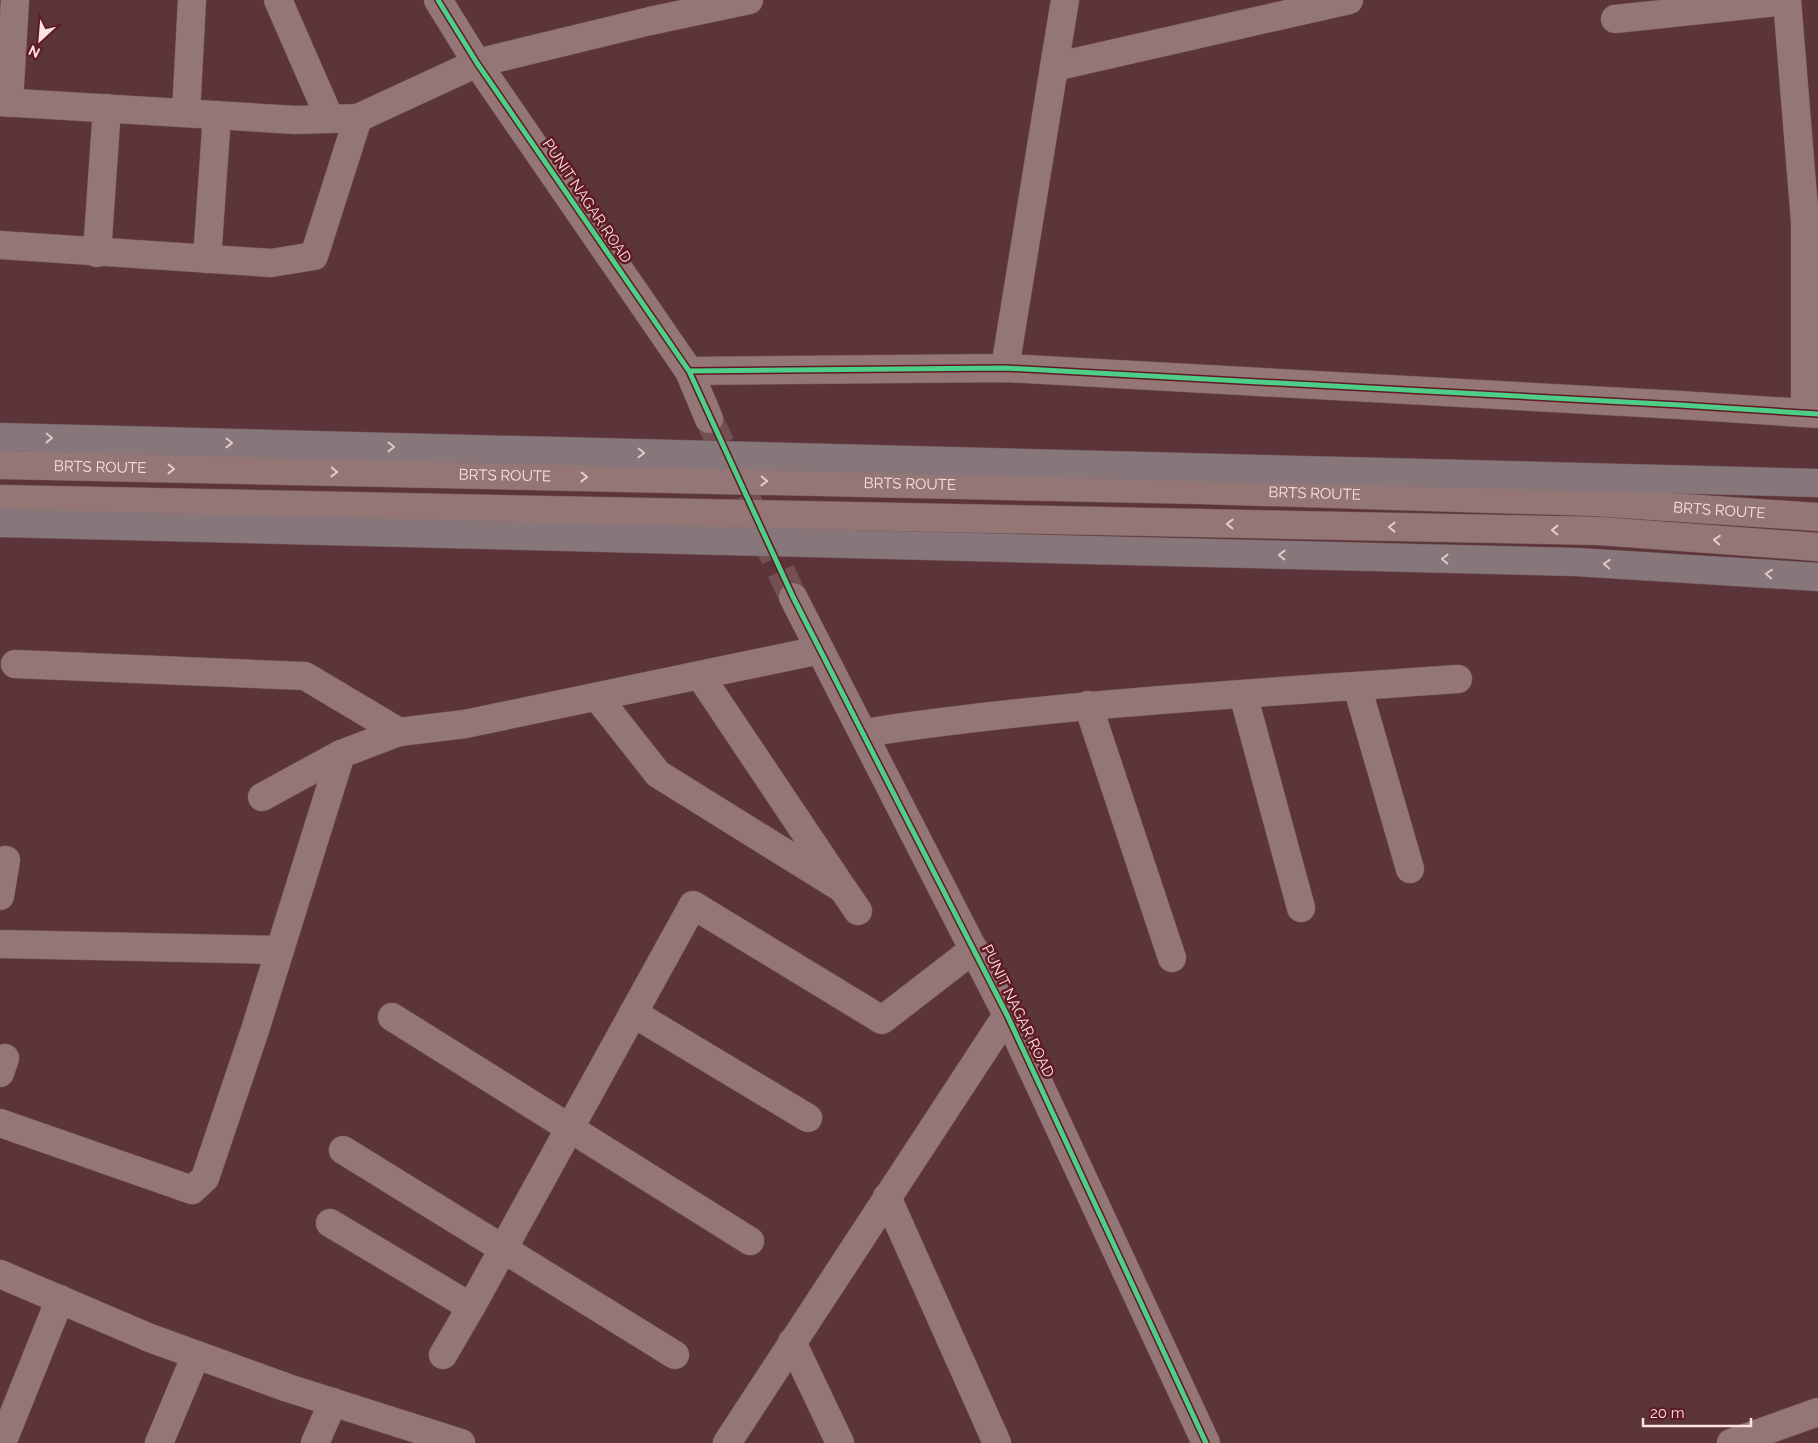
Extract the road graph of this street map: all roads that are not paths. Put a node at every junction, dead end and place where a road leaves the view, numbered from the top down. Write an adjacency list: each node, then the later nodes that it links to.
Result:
1 (15, 0): 12 (street)
2 (192, 0): 14 (street)
3 (278, 0): 17 (street)
4 (438, 0): 10 (street, PUNIT NAGAR ROAD)
5 (749, 0): 10 (street)
6 (1065, 0): 11 (street)
7 (1349, 0): 11 (street)
8 (1787, 0): 9 (street); 21 (street)
9 (1615, 19)
10 (477, 63): 16 (street); 23 (street, PUNIT NAGAR ROAD)
11 (1054, 68): 22 (street)
12 (5, 102): 13 (street)
13 (107, 108): 14 (street); 19 (street)
14 (186, 113): 15 (street)
15 (217, 115): 17 (street); 20 (street)
16 (358, 118): 17 (street); 20 (street)
17 (330, 119)
18 (0, 245): 19 (street)
19 (97, 253): 20 (street)
20 (207, 259)
21 (1812, 276): 24 (street)
22 (1005, 368): 23 (street); 24 (street)
23 (689, 371): 25 (street, PUNIT NAGAR ROAD)
24 (1811, 414)
25 (709, 419)
26 (0, 437): 28 (main road, one-way to 28)
27 (0, 465): 30 (street, BRTS ROUTE, one-way to 30)
28 (1818, 483)
29 (0, 500): 32 (street, BRTS ROUTE, one-way to 29)
30 (1818, 517)
31 (0, 523): 33 (main road, one-way to 31)
32 (1818, 547)
33 (1818, 577)
34 (793, 597): 35 (street, PUNIT NAGAR ROAD)
35 (820, 650): 37 (street); 44 (street, PUNIT NAGAR ROAD)
36 (15, 664): 43 (street)
37 (701, 676): 41 (street); 41 (street)
38 (1458, 679): 39 (street)
39 (1357, 686): 40 (street); 48 (street)
40 (1242, 694): 42 (street); 50 (street)
41 (598, 698): 43 (street)
42 (1088, 705): 44 (street); 54 (street)
43 (399, 732): 45 (street)
44 (863, 733): 52 (street, PUNIT NAGAR ROAD)
45 (341, 754): 46 (street); 53 (street)
46 (262, 797)
47 (6, 860): 49 (street)
48 (1410, 869)
49 (0, 896)
50 (1301, 908)
51 (0, 944): 53 (street)
52 (974, 949): 55 (street); 56 (street, PUNIT NAGAR ROAD)
53 (280, 950): 59 (street)
54 (1172, 958)
55 (633, 1013): 58 (street); 60 (street)
56 (1008, 1015): 62 (street); 82 (street, PUNIT NAGAR ROAD)
57 (392, 1017): 60 (street)
58 (808, 1118)
59 (0, 1123)
60 (570, 1128): 64 (street); 65 (street)
61 (343, 1150): 65 (street)
62 (887, 1197): 69 (street); 81 (street)
63 (330, 1223): 68 (street)
64 (750, 1241)
65 (503, 1249): 68 (street); 72 (street)
66 (0, 1274): 67 (street)
67 (60, 1299): 70 (street); 75 (street)
68 (471, 1306): 71 (street)
69 (792, 1342): 79 (street); 80 (street)
70 (196, 1355): 73 (street); 76 (street)
71 (443, 1355)
72 (675, 1355)
73 (333, 1402): 77 (street); 78 (street)
74 (1818, 1412): 83 (street)
75 (2, 1443)
76 (159, 1443)
77 (315, 1443)
78 (461, 1443)
79 (727, 1443)
80 (840, 1443)
81 (997, 1443)
82 (1206, 1443)
83 (1731, 1443)

